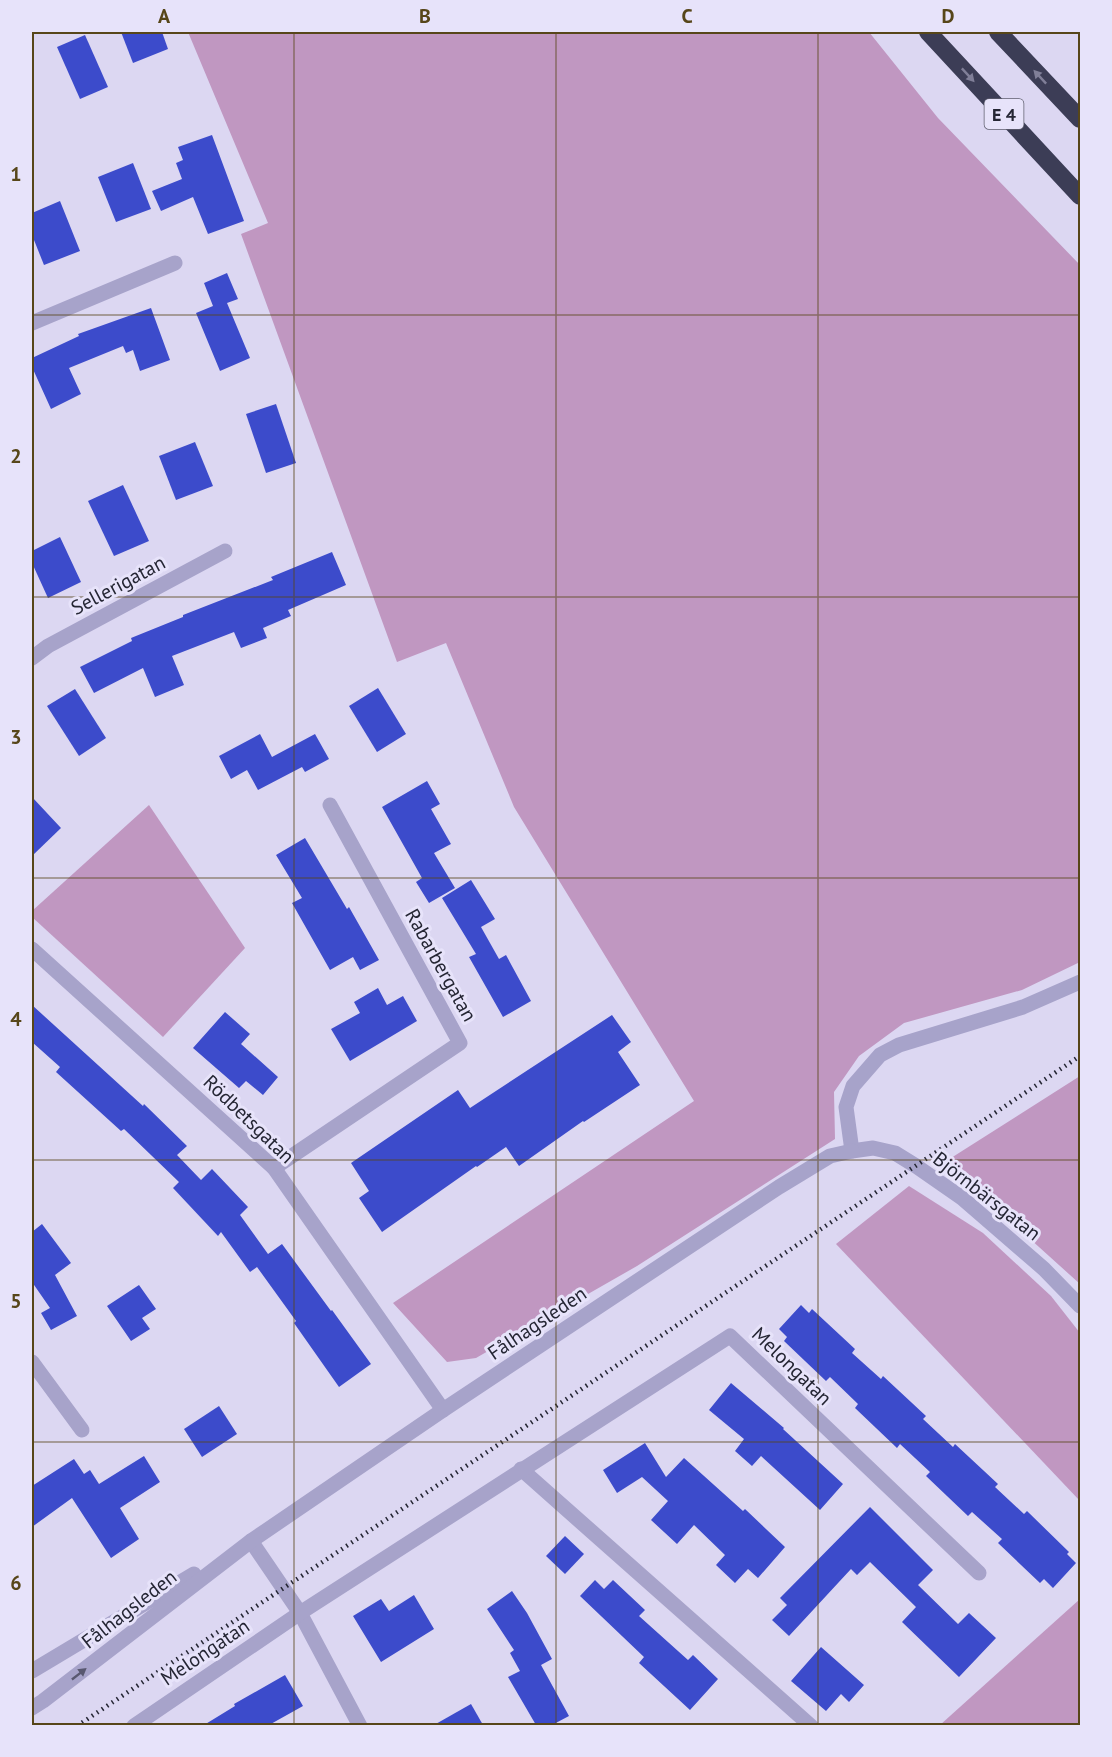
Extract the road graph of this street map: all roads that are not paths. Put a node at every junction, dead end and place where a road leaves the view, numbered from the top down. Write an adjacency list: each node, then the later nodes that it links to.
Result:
1 (928, 32): 4 (highway, E 4, one-way to 4)
2 (998, 32): 3 (highway, E 4, one-way to 2)
3 (1080, 119)
4 (1080, 196)
5 (176, 263): 6 (street)
6 (32, 323)
7 (225, 551): 8 (street, Sellerigatan)
8 (32, 658)
9 (330, 805): 13 (street, Rabarbergatan)
10 (32, 949): 13 (street, Rödbetsgatan)
11 (1080, 982): 12 (street)
12 (852, 1151): 14 (street, Björnbärsgatan); 16 (street, Fålhagsleden)
13 (274, 1168): 16 (street, Rödbetsgatan)
14 (1080, 1306)
15 (32, 1362): 17 (street)
16 (443, 1410): 19 (street, Fålhagsleden)
17 (82, 1430)
18 (521, 1470): 20 (street, Melongatan); 21 (street, Melongatan); 26 (street)
19 (251, 1541): 21 (street); 22 (street, Fålhagsleden); 23 (street, Fålhagsleden, one-way to 19)
20 (979, 1573)
21 (300, 1613): 24 (street, Melongatan); 25 (street)
22 (32, 1671)
23 (32, 1708)
24 (134, 1725)
25 (360, 1725)
26 (811, 1725)

